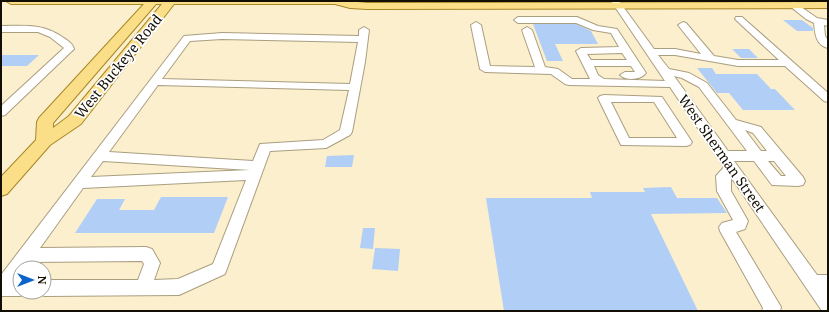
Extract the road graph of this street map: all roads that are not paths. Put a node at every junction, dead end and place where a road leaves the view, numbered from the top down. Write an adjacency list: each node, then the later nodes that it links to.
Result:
1 (11, 1): 2 (main road)
2 (52, 1): 7 (main road)
3 (278, 1): 4 (main road); 8 (main road)
4 (350, 3): 5 (main road); 8 (main road)
5 (477, 3): 6 (main road)
6 (617, 3): 9 (main road); 21 (street, West Sherman Street)
7 (150, 4): 8 (main road); 11 (main road); 37 (main road, West Buckeye Road)
8 (168, 4): 37 (main road, West Buckeye Road)
9 (794, 5): 10 (main road); 14 (street)
10 (828, 5)
11 (1, 9)
12 (739, 19): 25 (street)
13 (518, 20): 20 (street)
14 (824, 23): 19 (street)
15 (476, 25): 26 (street)
16 (683, 25): 22 (street)
17 (1, 29): 35 (street)
18 (527, 30): 26 (street)
19 (828, 45)
20 (625, 50): 23 (street); 24 (street)
21 (651, 52): 22 (street); 27 (street, West Sherman Street)
22 (711, 59): 25 (street)
23 (586, 63): 24 (street); 28 (street)
24 (634, 63): 28 (street)
25 (788, 63): 34 (street)
26 (541, 70): 28 (street)
27 (665, 72): 31 (street, West Sherman Street); 36 (street)
28 (597, 79): 30 (street)
29 (154, 82): 32 (street); 32 (street); 38 (street)
30 (622, 83): 31 (street); 33 (street)
31 (673, 84): 39 (street, West Sherman Street)
32 (355, 87): 43 (street)
33 (631, 99): 33 (street)
34 (828, 99)
35 (1, 112)
36 (733, 123): 40 (street); 41 (street)
37 (44, 141): 45 (main road, West Buckeye Road)
38 (99, 156): 43 (street); 44 (street)
39 (724, 156): 40 (street); 42 (street, West Sherman Street)
40 (758, 156): 41 (street); 41 (street)
41 (778, 156)
42 (732, 167): 47 (street, West Sherman Street); 53 (street)
43 (256, 170): 44 (street); 51 (street)
44 (79, 183): 46 (street)
45 (1, 189)
46 (25, 255): 48 (street); 51 (street)
47 (820, 282): 52 (street, West Sherman Street)
48 (1, 288): 49 (street)
49 (12, 288)
50 (52, 288): 51 (street)
51 (143, 288)
52 (828, 305)
53 (770, 311)

